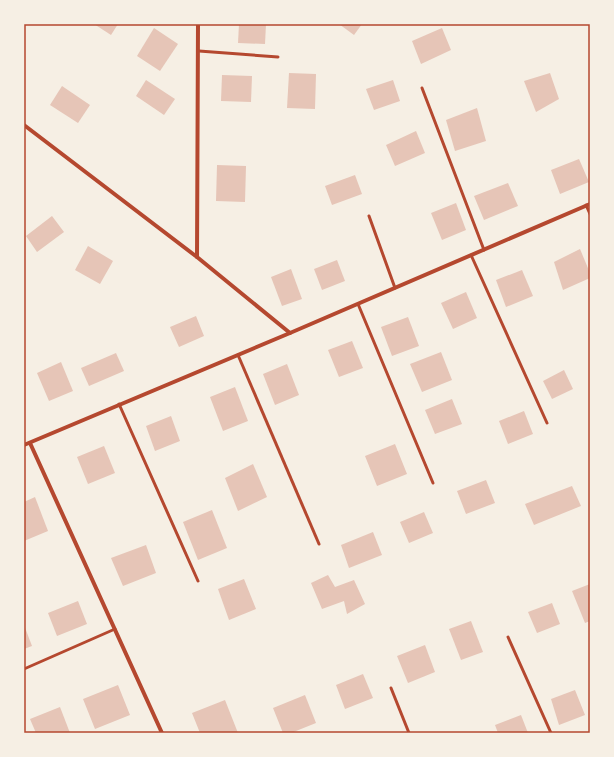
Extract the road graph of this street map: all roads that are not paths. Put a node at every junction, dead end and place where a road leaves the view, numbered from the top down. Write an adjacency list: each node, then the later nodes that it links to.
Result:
1 (198, 24): 2 (street)
2 (198, 51): 3 (lane); 11 (street)
3 (278, 57)
4 (422, 88): 9 (lane)
5 (24, 125): 11 (street)
6 (588, 204): 7 (lane); 9 (street)
7 (590, 214)
8 (369, 216): 12 (lane)
9 (484, 250): 10 (street)
10 (471, 255): 12 (street); 17 (lane)
11 (197, 257): 14 (street)
12 (395, 288): 13 (street)
13 (358, 304): 14 (street); 20 (lane)
14 (290, 333): 15 (street)
15 (238, 355): 16 (street); 21 (lane)
16 (120, 404): 18 (street); 22 (lane)
17 (547, 423)
18 (30, 443): 19 (street); 23 (street)
19 (24, 445)
20 (433, 482)
21 (319, 544)
22 (198, 581)
23 (115, 629): 25 (lane); 27 (street)
24 (508, 637): 29 (lane)
25 (24, 669)
26 (390, 688): 28 (lane)
27 (162, 733)
28 (410, 733)
29 (550, 733)

